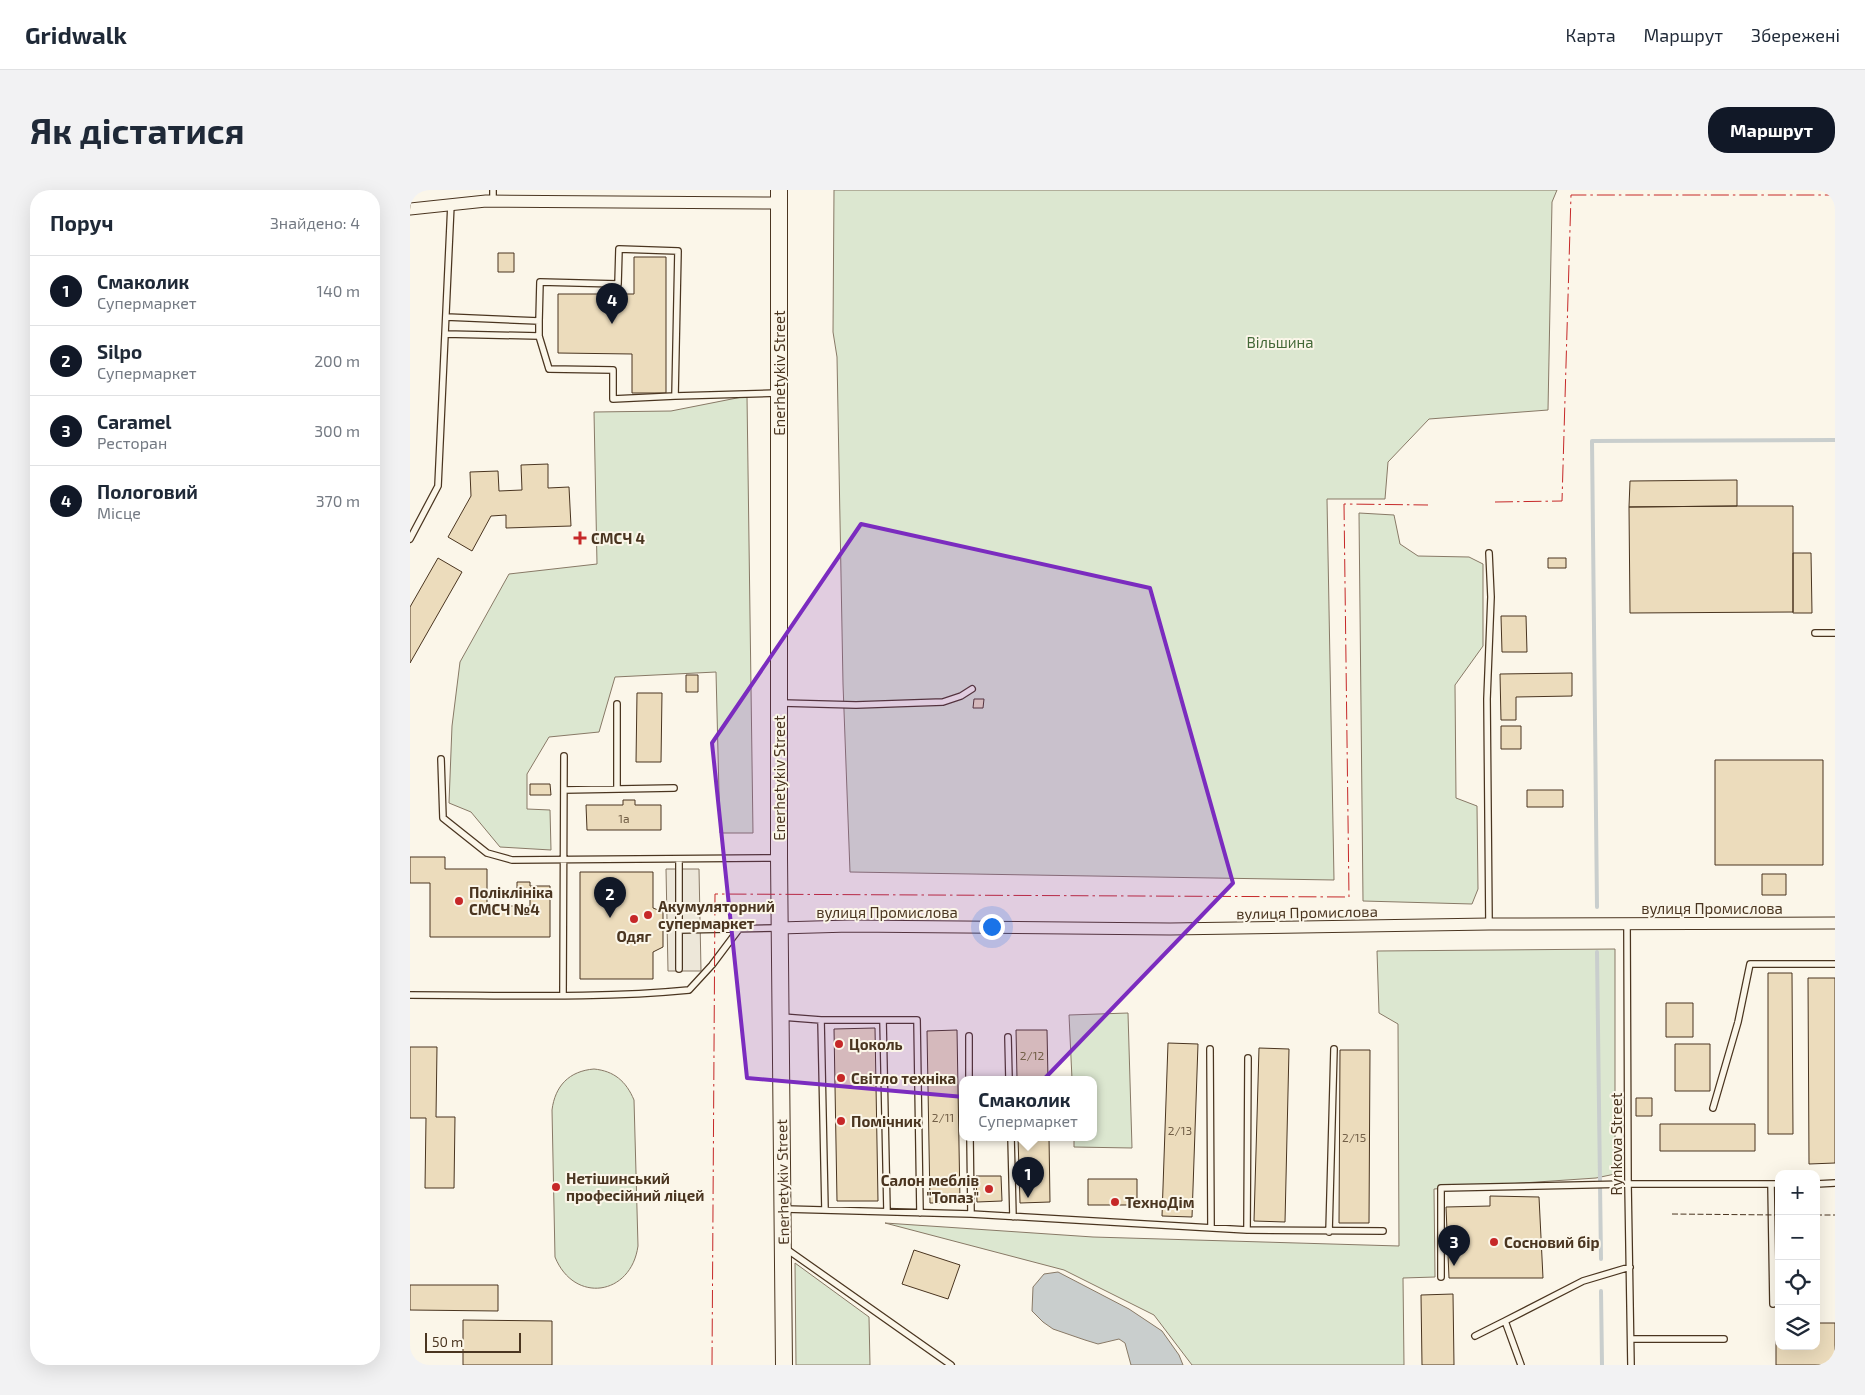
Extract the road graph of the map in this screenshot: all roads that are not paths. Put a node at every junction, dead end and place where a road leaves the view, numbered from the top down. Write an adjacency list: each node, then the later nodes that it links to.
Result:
1 (493, 196): 2 (street); 3 (street)
2 (779, 196): 9 (main road, Enerhetykiv Street)
3 (451, 204): 4 (street); 5 (lane)
4 (410, 209)
5 (446, 317): 6 (lane); 7 (lane)
6 (539, 321): 8 (lane); 10 (lane)
7 (445, 334): 8 (lane); 11 (lane)
8 (539, 336): 10 (lane)
9 (779, 393): 10 (lane); 16 (main road, Enerhetykiv Street)
10 (675, 396)
11 (410, 539)
12 (1489, 553): 27 (lane)
13 (1815, 633): 14 (lane)
14 (1835, 633)
15 (972, 688): 16 (lane)
16 (779, 703): 23 (main road, Enerhetykiv Street)
17 (618, 704): 21 (lane)
18 (564, 756): 22 (lane)
19 (442, 759): 24 (lane)
20 (674, 788): 21 (lane)
21 (618, 789): 22 (lane)
22 (564, 790): 24 (lane)
23 (779, 858): 25 (lane); 29 (main road, Enerhetykiv Street)
24 (564, 859): 25 (lane); 35 (lane)
25 (679, 859): 31 (lane)
26 (1835, 923): 28 (street, вулиця Промислова)
27 (1489, 924): 28 (street, вулиця Промислова); 29 (street, вулиця Промислова)
28 (1627, 924): 50 (lane, Rynkova Street)
29 (779, 928): 30 (lane); 36 (main road, Enerhetykiv Street)
30 (739, 929): 31 (lane); 35 (lane)
31 (679, 930): 33 (lane)
32 (1835, 964): 46 (lane)
33 (679, 969)
34 (410, 995): 35 (lane)
35 (563, 995)
36 (781, 1017): 37 (lane); 54 (main road, Enerhetykiv Street)
37 (821, 1020): 38 (lane); 55 (lane)
38 (883, 1020): 56 (lane); 57 (lane)
39 (969, 1036): 44 (lane)
40 (1008, 1037): 45 (lane)
41 (1210, 1049): 60 (lane)
42 (1334, 1049): 62 (lane)
43 (1248, 1058): 61 (lane)
44 (969, 1076)
45 (1009, 1076)
46 (1712, 1108)
47 (970, 1141): 58 (lane)
48 (1011, 1141): 59 (lane)
49 (1835, 1183): 53 (lane)
50 (1628, 1184): 51 (lane); 65 (lane, Rynkova Street); 66 (lane)
51 (1771, 1184): 52 (lane); 67 (lane)
52 (1775, 1184)
53 (1820, 1184)
54 (782, 1209): 55 (lane); 64 (main road, Enerhetykiv Street)
55 (825, 1210): 56 (lane)
56 (887, 1211): 57 (lane)
57 (920, 1213): 58 (lane)
58 (971, 1214): 59 (lane)
59 (1013, 1217): 60 (lane)
60 (1210, 1228): 61 (lane)
61 (1246, 1230): 62 (lane)
62 (1329, 1232): 63 (lane)
63 (1383, 1232)
64 (783, 1247): 72 (main road, Enerhetykiv Street); 73 (lane)
65 (1630, 1267): 68 (lane); 70 (lane, Rynkova Street)
66 (1442, 1277)
67 (1773, 1304)
68 (1505, 1321): 69 (lane); 74 (lane)
69 (1475, 1336)
70 (1631, 1339): 71 (lane); 75 (lane, Rynkova Street)
71 (1724, 1339)
72 (784, 1365)
73 (951, 1365)
74 (1521, 1365)
75 (1631, 1365)

